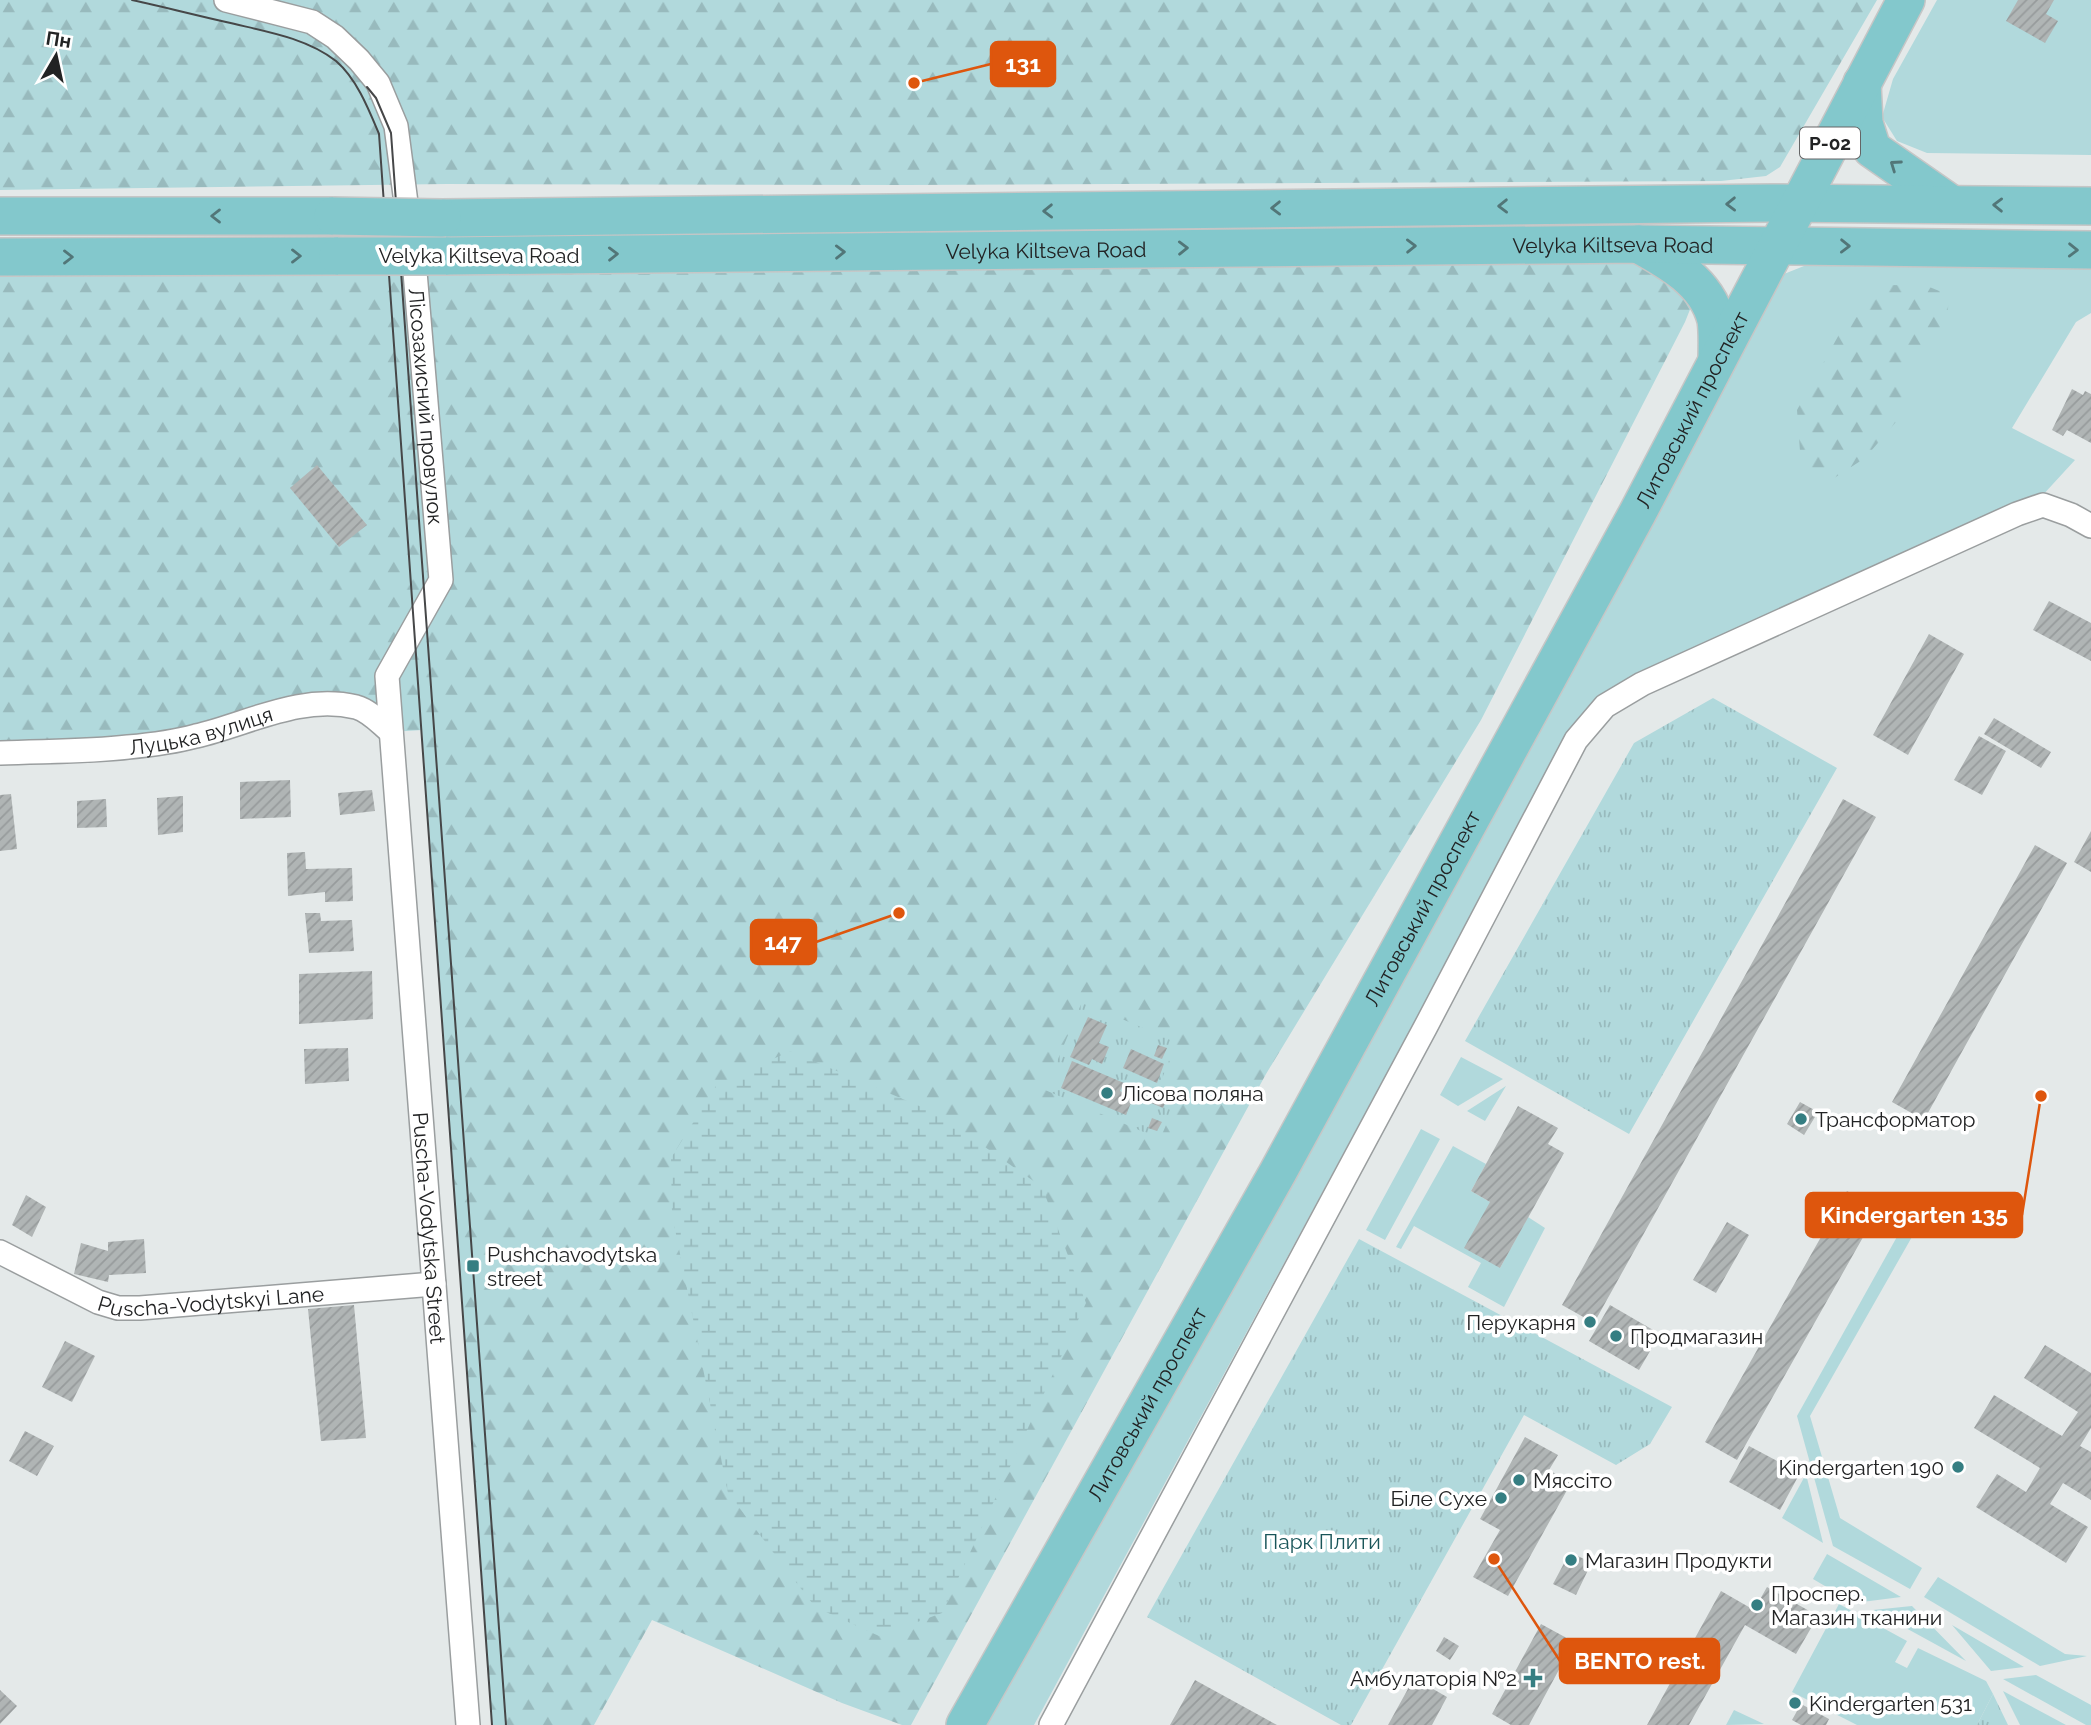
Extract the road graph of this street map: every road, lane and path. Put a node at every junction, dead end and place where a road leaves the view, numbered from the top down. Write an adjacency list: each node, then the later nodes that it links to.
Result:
1 (226, 0): 14 (street, Лісозахисний провулок)
2 (1906, 0): 3 (main road, Р-02)
3 (1862, 83): 4 (main road, Литовський проспект / Р-02); 5 (main road, one-way to 3)
4 (1799, 204): 5 (main road, Velyka Kiltseva Road); 7 (main road, Velyka Kiltseva Road, one-way to 7, bridge); 9 (main road, Литовський проспект / Р-02)
5 (1951, 204): 6 (main road, Velyka Kiltseva Road, one-way to 5)
6 (2091, 206)
7 (0, 216)
8 (1637, 244): 9 (main road, Velyka Kiltseva Road); 11 (main road, Velyka Kiltseva Road, one-way to 8, bridge); 12 (main road)
9 (1777, 245): 10 (main road, Velyka Kiltseva Road, one-way to 10); 12 (main road, Литовський проспект)
10 (2091, 250)
11 (0, 257)
12 (1717, 360): 19 (main road, Литовський проспект)
13 (2091, 526): 20 (street)
14 (391, 732): 15 (street, Луцька вулиця); 17 (street, Puscha-Vodytska Street)
15 (0, 753)
16 (0, 1252): 17 (street, Puscha-Vodytskyi Lane)
17 (434, 1284): 18 (street, Puscha-Vodytska Street)
18 (468, 1725)
19 (965, 1725)
20 (1051, 1725)

